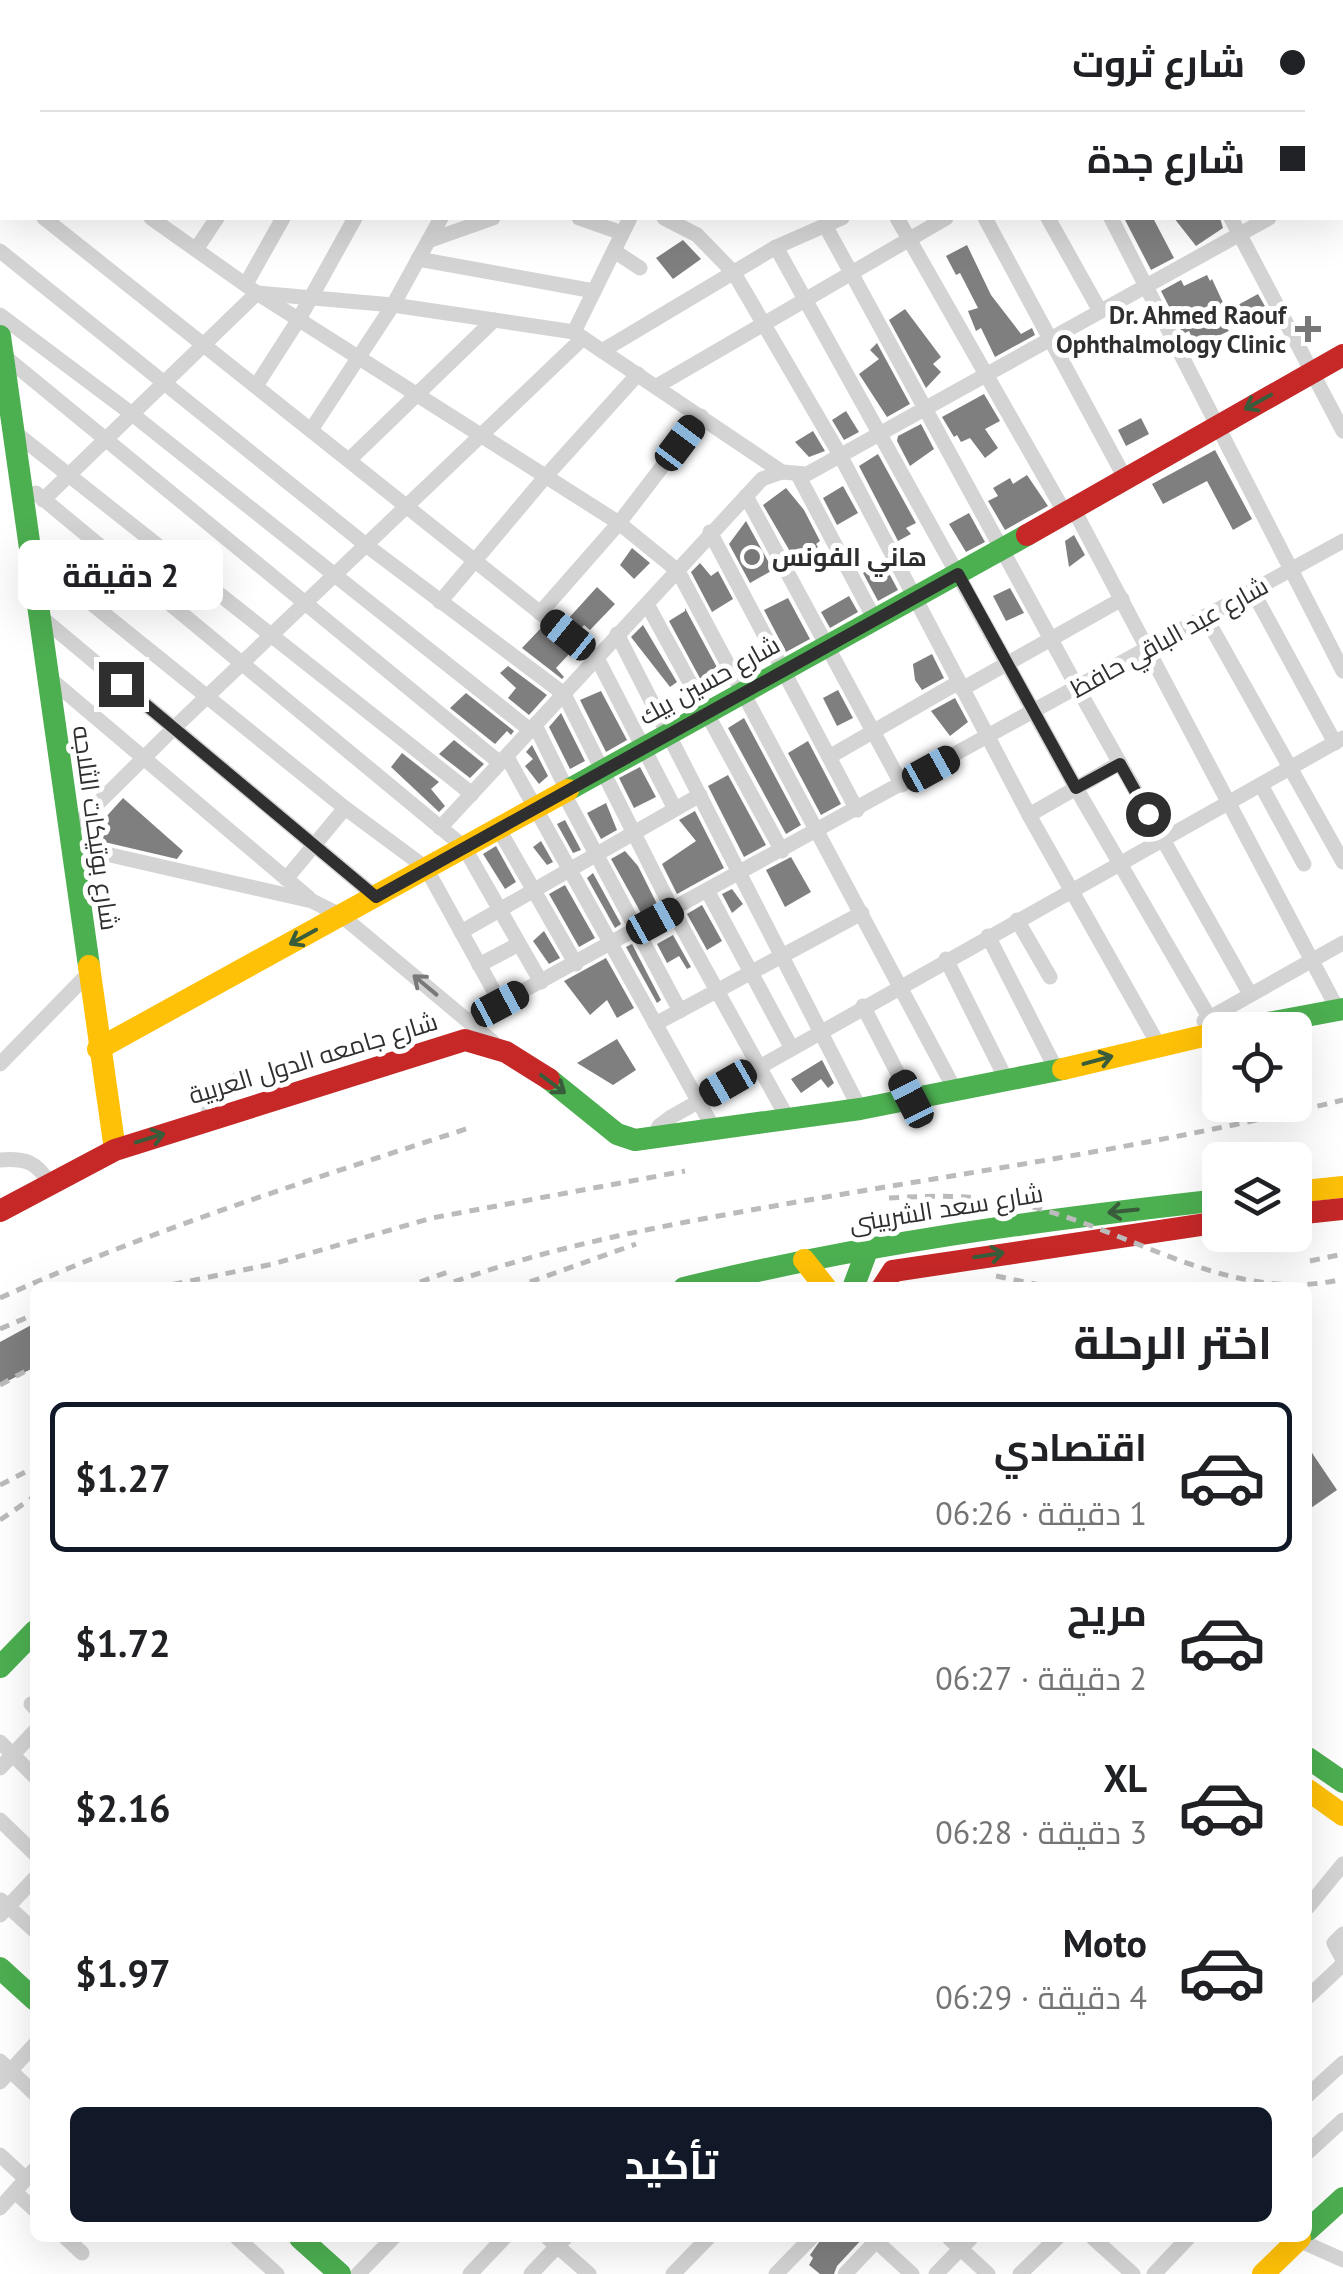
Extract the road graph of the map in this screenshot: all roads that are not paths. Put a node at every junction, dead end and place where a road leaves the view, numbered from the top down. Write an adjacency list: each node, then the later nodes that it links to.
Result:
1 (47, 220): 45 (street)
2 (154, 220): 23 (street)
3 (216, 220): 23 (street)
4 (282, 220): 32 (street)
5 (354, 220): 34 (street)
6 (440, 220): 22 (street)
7 (487, 220): 22 (street)
8 (592, 220): 18 (street)
9 (668, 220): 30 (street)
10 (838, 220): 19 (street)
11 (898, 220): 21 (street)
12 (943, 220): 21 (street)
13 (986, 220): 43 (street)
14 (1049, 220): 37 (street)
15 (1112, 220): 31 (street)
16 (1232, 220): 20 (street)
17 (1264, 220): 20 (street)
18 (626, 225): 26 (street)
19 (826, 227): 24 (street); 29 (street)
20 (1240, 234): 31 (street); 49 (street)
21 (910, 239): 29 (street); 51 (street)
22 (428, 241): 27 (street)
23 (198, 248): 32 (street)
24 (776, 248): 30 (street); 35 (street)
25 (0, 251): 52 (street)
26 (614, 251): 28 (street); 33 (street)
27 (418, 259): 33 (street); 36 (street)
28 (640, 268)
29 (852, 272): 35 (street); 56 (street)
30 (734, 273): 41 (street); 46 (street)
31 (1146, 286): 37 (street); 59 (street)
32 (251, 288): 34 (street); 39 (street); 45 (street)
33 (594, 292): 42 (street)
34 (310, 299): 36 (street); 39 (street)
35 (806, 300): 41 (street); 63 (street)
36 (393, 305): 40 (street); 48 (street)
37 (1100, 311): 43 (street)
38 (0, 315): 57 (street)
39 (299, 319): 48 (street); 53 (street)
40 (494, 320): 42 (street); 55 (street)
41 (764, 324): 54 (street); 66 (street)
42 (578, 336): 46 (street); 64 (street)
43 (1050, 338): 51 (street); 71 (street)
44 (1, 345): 62 (main road, شارع بوتيكات الثلاجه); 65 (street)
45 (203, 345): 52 (street); 53 (street)
46 (602, 351): 50 (street)
47 (1343, 355): 49 (main road, شارع حسين بيك)
48 (357, 356): 55 (street); 60 (street)
49 (1312, 372): 59 (main road, شارع حسين بيك, one-way to 59); 61 (street)
50 (638, 374): 54 (street); 70 (street)
51 (987, 374): 56 (street); 76 (street)
52 (164, 383): 57 (street); 80 (street)
53 (256, 386): 60 (street)
54 (657, 386): 58 (street)
55 (417, 394): 64 (street); 67 (street)
56 (926, 408): 63 (street); 81 (street)
57 (132, 414): 65 (street); 86 (street)
58 (701, 416): 69 (street); 77 (street)
59 (1216, 424): 71 (main road, شارع حسين بيك); 85 (street)
60 (311, 430): 67 (street)
61 (1343, 430)
62 (13, 431): 68 (street); 72 (main road, شارع بوتيكات الثلاجه)
63 (880, 432): 66 (street); 87 (street)
64 (480, 434): 70 (street); 75 (street)
65 (105, 440): 68 (street); 92 (street)
66 (840, 455): 69 (street); 89 (street)
67 (349, 460): 75 (street)
68 (70, 474): 74 (street); 99 (street)
69 (790, 474): 73 (street); 97 (street)
70 (546, 476): 77 (street); 83 (street)
71 (1124, 478): 76 (main road, شارع حسين بيك)
72 (20, 480): 74 (street); 82 (main road, شارع بوتيكات الثلاجه)
73 (746, 496): 78 (street); 101 (street)
74 (43, 500): 104 (street)
75 (406, 507): 80 (street); 83 (street)
76 (1069, 510): 81 (main road, شارع حسين بيك); 90 (street)
77 (619, 523): 84 (street); 94 (street)
78 (710, 532): 84 (street); 106 (street)
79 (1343, 541): 85 (street, شارع عبد الباقي حافظ)
80 (366, 544): 86 (street); 91 (street)
81 (1003, 548): 87 (main road, شارع حسين بيك); 100 (street)
82 (30, 554): 96 (main road, شارع بوتيكات الثلاجه); 113 (street)
83 (475, 560): 91 (street); 94 (street)
84 (678, 570): 93 (street); 111 (street)
85 (1289, 571): 88 (street, شارع عبد الباقي حافظ); 107 (street)
86 (336, 574): 92 (street); 116 (street)
87 (958, 574): 89 (main road, شارع حسين بيك); 105 (street)
88 (1252, 590): 95 (street, شارع عبد الباقي حافظ); 121 (street)
89 (914, 598): 97 (main road, شارع حسين بيك); 109 (street)
90 (1122, 599): 100 (street); 102 (street)
91 (440, 602): 112 (street)
92 (304, 604): 99 (street); 125 (street)
93 (647, 604): 98 (street); 114 (street)
94 (540, 612): 103 (street)
95 (1205, 616): 102 (street, شارع عبد الباقي حافظ); 127 (street)
96 (41, 617): 108 (main road, شارع بوتيكات الثلاجه); 117 (street)
97 (875, 620): 101 (main road, شارع حسين بيك)
98 (618, 634): 103 (street); 119 (street)
99 (272, 635): 104 (street); 133 (street)
100 (1052, 638): 105 (street); 110 (street)
101 (827, 646): 106 (main road, شارع حسين بيك); 118 (street)
102 (1148, 648): 110 (street, شارع عبد الباقي حافظ); 135 (street)
103 (597, 658): 112 (street); 122 (street)
104 (242, 664): 113 (street); 141 (street)
105 (1007, 664): 109 (street); 115 (street)
106 (783, 670): 111 (main road, شارع حسين بيك); 123 (street)
107 (1343, 671)
108 (47, 676): 124 (street); 145 (main road, شارع بوتيكات الثلاجه)
109 (961, 685): 118 (street); 120 (street)
110 (1078, 687): 115 (street, شارع عبد الباقي حافظ); 126 (street)
111 (742, 692): 114 (main road, شارع حسين بيك); 143 (street)
112 (564, 694): 116 (street); 128 (street)
113 (207, 696): 117 (street); 136 (street)
114 (706, 712): 119 (main road, شارع حسين بيك); 149 (street)
115 (1034, 712): 120 (street, شارع عبد الباقي حافظ); 131 (street)
116 (532, 727): 125 (street); 132 (street)
117 (174, 728): 124 (street); 147 (street)
118 (873, 731): 123 (street); 129 (street)
119 (668, 733): 122 (main road, شارع حسين بيك); 134 (street)
120 (988, 738): 129 (street, شارع عبد الباقي حافظ); 140 (street)
121 (1339, 741): 127 (street)
122 (642, 748): 128 (main road, شارع حسين بيك); 138 (street)
123 (829, 757): 139 (street)
124 (143, 758): 145 (street); 157 (street)
125 (504, 760): 133 (street); 137 (street)
126 (1120, 764): 131 (street); 146 (street)
127 (1290, 768): 130 (street); 151 (street)
128 (604, 770): 132 (main road, شارع حسين بيك); 144 (street)
129 (902, 785): 139 (street, شارع عبد الباقي حافظ)
130 (1261, 785): 135 (street); 153 (street)
131 (1076, 788): 140 (street); 152 (street)
132 (565, 791): 137 (main road, شارع حسين بيك); 150 (street)
133 (472, 794): 141 (street)
134 (700, 795): 138 (street); 156 (street)
135 (1230, 802): 146 (street); 176 (street)
136 (345, 808): 147 (street); 154 (street)
137 (535, 808): 142 (main road, شارع حسين بيك); 155 (street)
138 (675, 810): 144 (street)
139 (857, 810): 143 (street, شارع عبد الباقي حافظ)
140 (1029, 815): 159 (street)
141 (440, 828): 148 (street)
142 (498, 828): 148 (main road, شارع حسين بيك); 158 (street)
143 (818, 831): 149 (street, شارع عبد الباقي حافظ); 165 (street)
144 (633, 834): 150 (street); 164 (street)
145 (70, 839): 162 (street); 180 (main road, شارع بوتيكات الثلاجه)
146 (1162, 840): 152 (street); 185 (street)
147 (314, 845): 157 (street); 161 (street)
148 (464, 847): 154 (main road, شارع حسين بيك); 163 (street)
149 (782, 852): 156 (street, شارع عبد الباقي حافظ)
150 (596, 854): 155 (street); 168 (street)
151 (1343, 862)
152 (1119, 863): 159 (street); 190 (street)
153 (1304, 864)
154 (426, 868): 161 (main road, شارع حسين بيك); 169 (street)
155 (570, 870): 158 (street); 173 (street)
156 (740, 874): 160 (street, شارع عبد الباقي حافظ); 174 (street)
157 (286, 879): 162 (street)
158 (534, 890): 163 (street); 177 (street)
159 (1071, 890): 167 (street); 197 (street)
160 (708, 892): 164 (street, شارع عبد الباقي حافظ); 179 (street)
161 (376, 897): 166 (main road, شارع حسين بيك)
162 (312, 901): 166 (street)
163 (500, 910): 169 (street); 172 (street)
164 (673, 911): 168 (street, شارع عبد الباقي حافظ); 184 (street)
165 (862, 912): 174 (street); 183 (street)
166 (342, 916): 193 (street, one-way to 166); 200 (main road, شارع حسين بيك, one-way to 200)
167 (1017, 920): 170 (street); 181 (street)
168 (637, 931): 173 (street, شارع عبد الباقي حافظ); 188 (street)
169 (462, 932): 178 (street)
170 (988, 936): 175 (street); 204 (street)
171 (1343, 943): 176 (street)
172 (519, 944): 178 (street); 182 (street)
173 (612, 945): 177 (street, شارع عبد الباقي حافظ); 194 (street)
174 (782, 956): 179 (street); 196 (street)
175 (946, 959): 183 (street); 205 (street)
176 (1312, 960): 185 (street); 189 (street)
177 (576, 964): 182 (street, شارع عبد الباقي حافظ)
178 (479, 965): 186 (street)
179 (751, 972): 184 (street); 198 (street)
180 (89, 973): 200 (main road, شارع بوتيكات الثلاجه); 201 (street)
181 (1050, 978)
182 (541, 982): 186 (street, شارع عبد الباقي حافظ)
183 (900, 985): 187 (street); 206 (street)
184 (717, 990): 188 (street); 202 (street)
185 (1250, 994): 191 (street)
186 (500, 1004): 193 (street, شارع عبد الباقي حافظ)
187 (863, 1006): 196 (street); 207 (street)
188 (680, 1010): 194 (street)
189 (1340, 1010): 192 (main road)
190 (1207, 1012)
191 (1228, 1012)
192 (1312, 1015)
193 (468, 1021): 199 (street)
194 (656, 1024): 208 (street)
195 (1202, 1029): 197 (main road)
196 (820, 1030): 198 (street); 209 (street)
197 (1167, 1042): 204 (main road, one-way to 197)
198 (792, 1047): 202 (street)
199 (500, 1048): 211 (main road, شارع جامعه الدول العربية); 213 (main road, one-way to 213)
200 (98, 1049): 214 (main road, شارع بوتيكات الثلاجه)
201 (0, 1064)
202 (759, 1066): 208 (street); 210 (street)
203 (244, 1068): 211 (lane)
204 (1057, 1071): 205 (main road)
205 (1007, 1080): 206 (main road)
206 (955, 1090): 207 (main road)
207 (911, 1099): 209 (main road)
208 (698, 1101): 212 (street); 213 (street)
209 (860, 1109): 210 (main road)
210 (788, 1119): 212 (main road)
211 (202, 1122): 214 (main road, شارع جامعه الدول العربية, one-way to 211)
212 (715, 1131): 213 (main road)
213 (654, 1139)
214 (115, 1150): 216 (main road, شارع جامعه الدول العربية)
215 (0, 1160): 216 (street)
216 (50, 1184): 221 (main road, شارع جامعه الدول العربية)
217 (1343, 1186): 218 (main road)
218 (1312, 1190)
219 (1202, 1202): 223 (main road, شارع سعد الشربينى, one-way to 223)
220 (1343, 1209): 222 (main road)
221 (0, 1211)
222 (1312, 1212)
223 (1040, 1220): 225 (main road); 226 (main road, شارع سعد الشربينى)
224 (1202, 1224): 225 (main road)
225 (1045, 1246): 229 (main road, one-way to 225)
226 (868, 1248): 227 (main road, شارع سعد الشربينى); 233 (main road)
227 (804, 1260): 228 (main road, شارع سعد الشربينى); 232 (main road)
228 (748, 1270): 230 (main road, شارع سعد الشربينى); 231 (street)
229 (888, 1279)
230 (705, 1282)
231 (737, 1282)
232 (821, 1282)
233 (855, 1282)
234 (30, 1639): 235 (main road)
235 (0, 1667)
236 (30, 1736): 238 (street)
237 (0, 1742): 238 (street)
238 (13, 1754): 240 (street); 241 (street)
239 (1312, 1761): 242 (main road)
240 (0, 1768)
241 (30, 1772)
242 (1343, 1782)
243 (1312, 1793): 244 (main road)
244 (1343, 1815)
245 (0, 1820): 246 (street)
246 (30, 1849)
247 (1343, 1864): 249 (street)
248 (30, 1883): 250 (street)
249 (1312, 1902)
250 (3, 1907): 251 (street)
251 (30, 1927)
252 (1343, 1934): 254 (street)
253 (0, 1968): 255 (main road)
254 (1312, 1993)
255 (30, 1995)
256 (30, 2048): 258 (street)
257 (1343, 2063): 260 (street)
258 (4, 2071): 259 (street)
259 (30, 2090)
260 (1312, 2091)
261 (1343, 2120): 262 (street)
262 (1312, 2148)
263 (0, 2156): 264 (street)
264 (25, 2180): 266 (street)
265 (1343, 2198): 267 (main road)
266 (0, 2208)
267 (1312, 2225)
268 (71, 2242): 286 (street)
269 (241, 2242): 288 (street)
270 (304, 2242): 289 (main road)
271 (389, 2242): 290 (street)
272 (500, 2242): 291 (street)
273 (555, 2242): 292 (street)
274 (559, 2242): 293 (street)
275 (704, 2242): 294 (street)
276 (807, 2242): 295 (street)
277 (875, 2242): 296 (street)
278 (881, 2242): 297 (street)
279 (959, 2242): 298 (street)
280 (961, 2242): 299 (street)
281 (1053, 2242): 300 (street)
282 (1097, 2242): 301 (street)
283 (1184, 2242): 302 (street)
284 (1294, 2242): 303 (main road)
285 (1311, 2242): 287 (street)
286 (82, 2252)
287 (1343, 2260)
288 (277, 2274)
289 (340, 2274)
290 (358, 2274)
291 (470, 2274)
292 (530, 2274)
293 (590, 2274)
294 (673, 2274)
295 (776, 2274)
296 (845, 2274)
297 (912, 2274)
298 (936, 2274)
299 (988, 2274)
300 (1020, 2274)
301 (1133, 2274)
302 (1154, 2274)
303 (1262, 2274)

